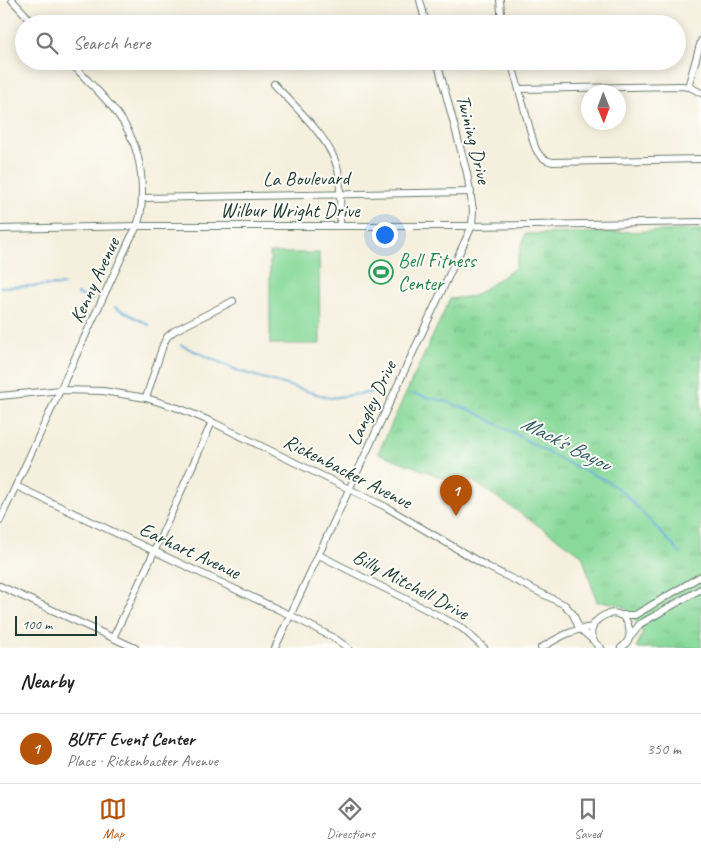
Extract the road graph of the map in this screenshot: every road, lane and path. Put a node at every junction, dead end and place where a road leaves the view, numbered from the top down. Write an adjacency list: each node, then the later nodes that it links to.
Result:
1 (12, 0): 4 (street)
2 (420, 0): 5 (street)
3 (500, 0): 6 (street)
4 (26, 15)
5 (424, 15)
6 (501, 15)
7 (701, 41): 12 (street)
8 (77, 70): 18 (street, Kenny Avenue)
9 (439, 70): 16 (street, Twining Drive)
10 (513, 70): 13 (street)
11 (274, 84): 17 (street)
12 (688, 87): 13 (street); 14 (street)
13 (518, 89): 15 (street)
14 (701, 93)
15 (701, 159)
16 (471, 192): 17 (street, La Boulevard); 22 (street, Twining Drive)
17 (340, 194): 18 (street, La Boulevard); 21 (street)
18 (142, 198): 20 (street, Kenny Avenue)
19 (701, 222): 22 (street, Wilbur Wright Drive)
20 (138, 226): 21 (street, Wilbur Wright Drive); 23 (street, Wilbur Wright Drive); 25 (street, Kenny Avenue)
21 (340, 226): 22 (street, Wilbur Wright Drive)
22 (472, 226): 30 (street, Langley Drive)
23 (0, 229)
24 (233, 301): 27 (street)
25 (61, 390): 26 (street); 27 (street, Rickenbacker Avenue); 29 (street, Kenny Avenue)
26 (0, 396)
27 (146, 398): 28 (street, Rickenbacker Avenue)
28 (212, 422): 30 (street, Rickenbacker Avenue); 32 (street)
29 (16, 486): 31 (street, Kenny Avenue); 32 (street, Earhart Avenue)
30 (349, 489): 33 (street, Langley Drive); 40 (street, Rickenbacker Avenue)
31 (0, 520)
32 (154, 552): 38 (street, Earhart Avenue); 41 (street)
33 (319, 554): 38 (street, Langley Drive); 47 (street, Billy Mitchell Drive)
34 (701, 576): 37 (street)
35 (0, 586): 41 (street)
36 (701, 589): 43 (street)
37 (616, 614): 39 (street); 43 (street)
38 (290, 615): 45 (street, Langley Drive); 46 (street, Earhart Avenue)
39 (592, 627): 40 (street); 42 (street)
40 (579, 628): 42 (street, Rickenbacker Avenue); 48 (street)
41 (113, 638): 44 (street)
42 (594, 640): 49 (street, Rickenbacker Avenue)
43 (628, 640): 50 (street)
44 (134, 648)
45 (275, 648)
46 (348, 648)
47 (484, 648)
48 (541, 648)
49 (601, 648)
50 (621, 648)

